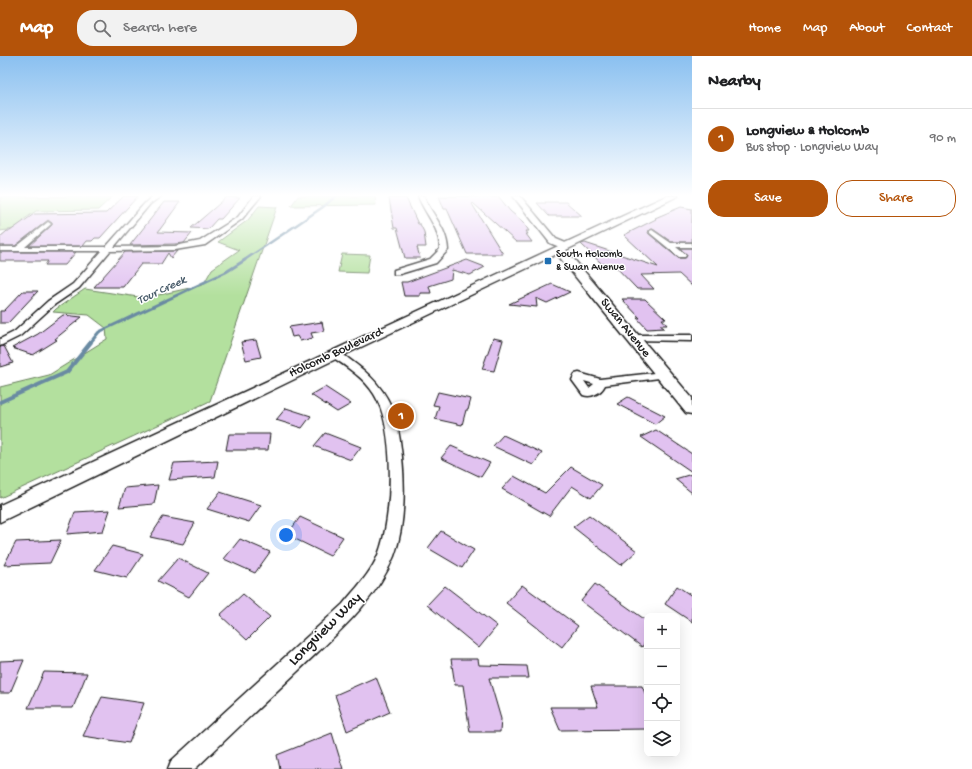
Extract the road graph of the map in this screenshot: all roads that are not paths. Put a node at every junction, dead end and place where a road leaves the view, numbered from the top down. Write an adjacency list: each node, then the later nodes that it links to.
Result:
1 (42, 229): 12 (street)
2 (125, 229): 13 (street)
3 (224, 229): 13 (street)
4 (438, 229): 15 (street)
5 (543, 229): 10 (street, Swan Avenue)
6 (602, 229): 10 (street, Holcomb Boulevard)
7 (652, 232): 8 (street)
8 (670, 245): 9 (street); 14 (street)
9 (692, 245)
10 (561, 248): 16 (street, Swan Avenue); 19 (street, Holcomb Boulevard)
11 (0, 249): 12 (street)
12 (18, 249): 13 (street)
13 (108, 249): 18 (street)
14 (682, 254)
15 (397, 272)
16 (632, 338): 17 (street); 20 (street, Swan Avenue)
17 (692, 338)
18 (0, 343)
19 (335, 354): 23 (street, Holcomb Boulevard); 24 (street, Longview Way)
20 (664, 375): 21 (street); 22 (street, Swan Avenue)
21 (600, 382)
22 (692, 410)
23 (0, 514)
24 (179, 769)

